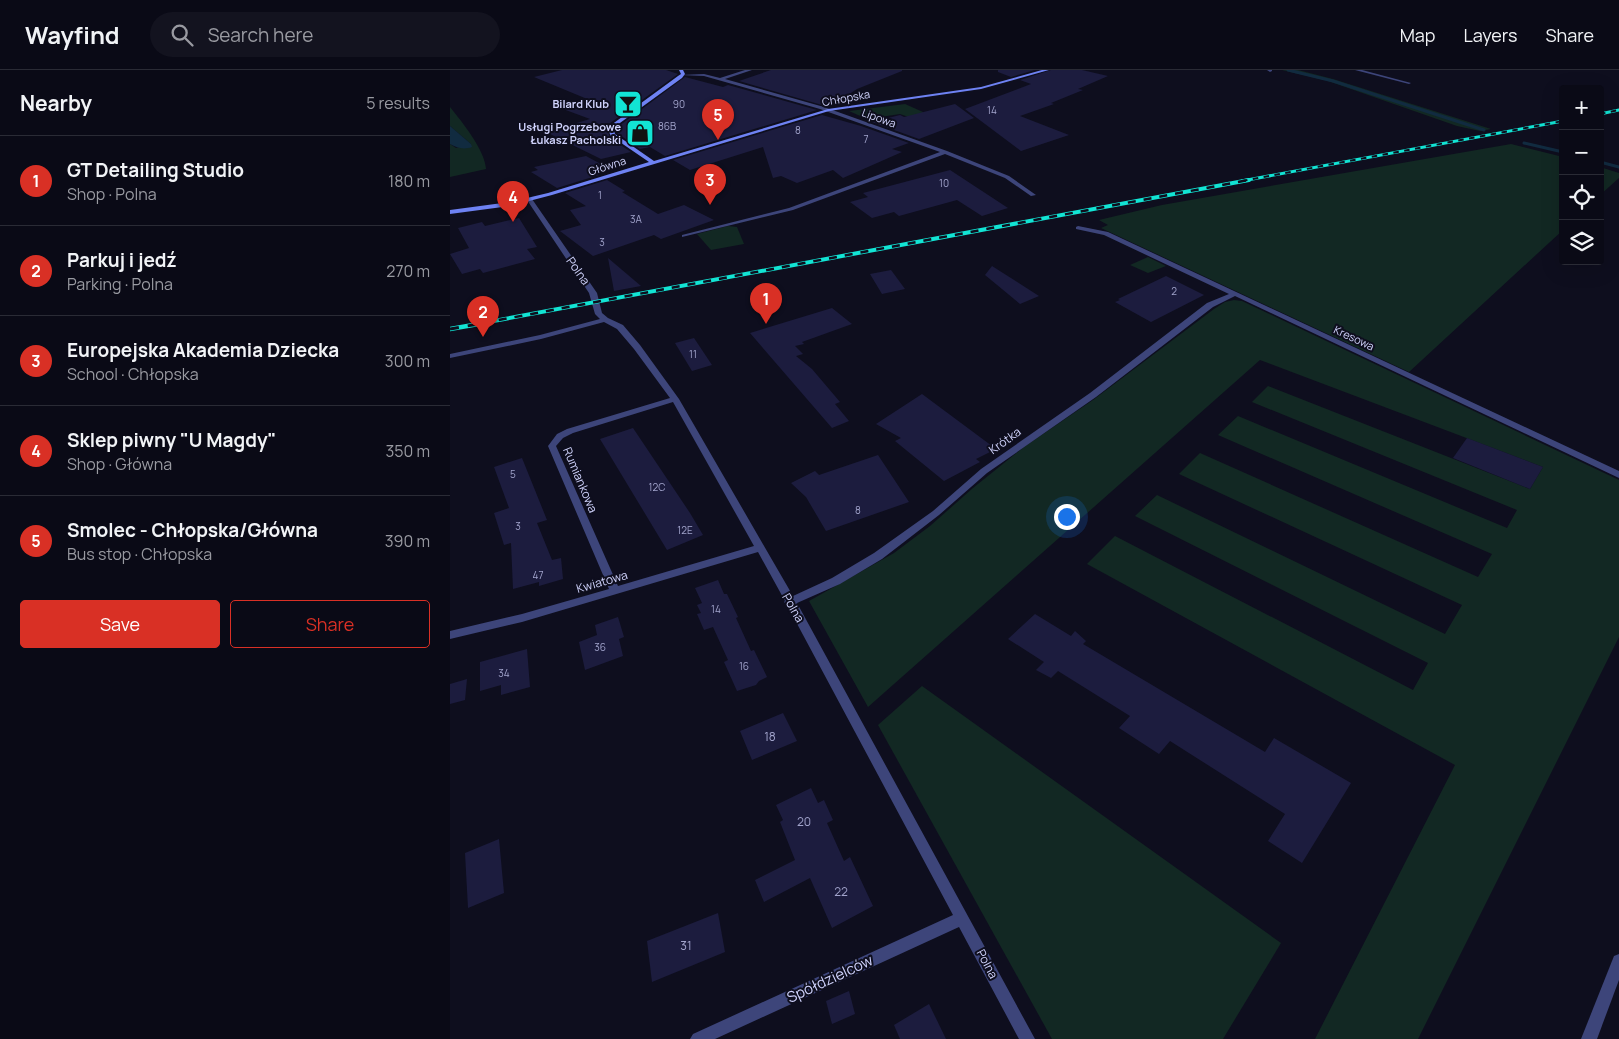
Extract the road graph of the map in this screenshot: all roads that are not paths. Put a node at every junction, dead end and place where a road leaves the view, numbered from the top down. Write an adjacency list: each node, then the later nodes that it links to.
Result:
1 (750, 70): 5 (street)
2 (1047, 70): 7 (street, Chłopska)
3 (1357, 70): 6 (street)
4 (682, 72): 5 (street, Lipowa); 9 (street, Główna)
5 (720, 80): 7 (street, Lipowa)
6 (1409, 82)
7 (828, 110): 8 (street, Lipowa); 9 (street, Chłopska)
8 (945, 152): 10 (street, Lipowa); 14 (street)
9 (652, 162): 11 (street, Główna)
10 (1033, 194)
11 (530, 200): 12 (street, Główna); 16 (street, Polna)
12 (450, 212)
13 (1078, 228): 15 (street, Kresowa)
14 (684, 236)
15 (1234, 294): 19 (street, Kresowa); 22 (street, Krótka)
16 (605, 320): 17 (street); 18 (street, Polna)
17 (450, 356)
18 (674, 399): 20 (street, Polna); 21 (street, Rumiankowa)
19 (1619, 475)
20 (760, 548): 21 (street, Kwiatowa); 22 (street, Polna)
21 (615, 591): 23 (street, Kwiatowa)
22 (789, 602): 24 (street, Polna)
23 (450, 635)
24 (962, 918): 26 (street, Spółdzielców); 27 (street, Polna)
25 (1619, 961): 28 (street)
26 (698, 1039)
27 (1027, 1039)
28 (1590, 1039)

